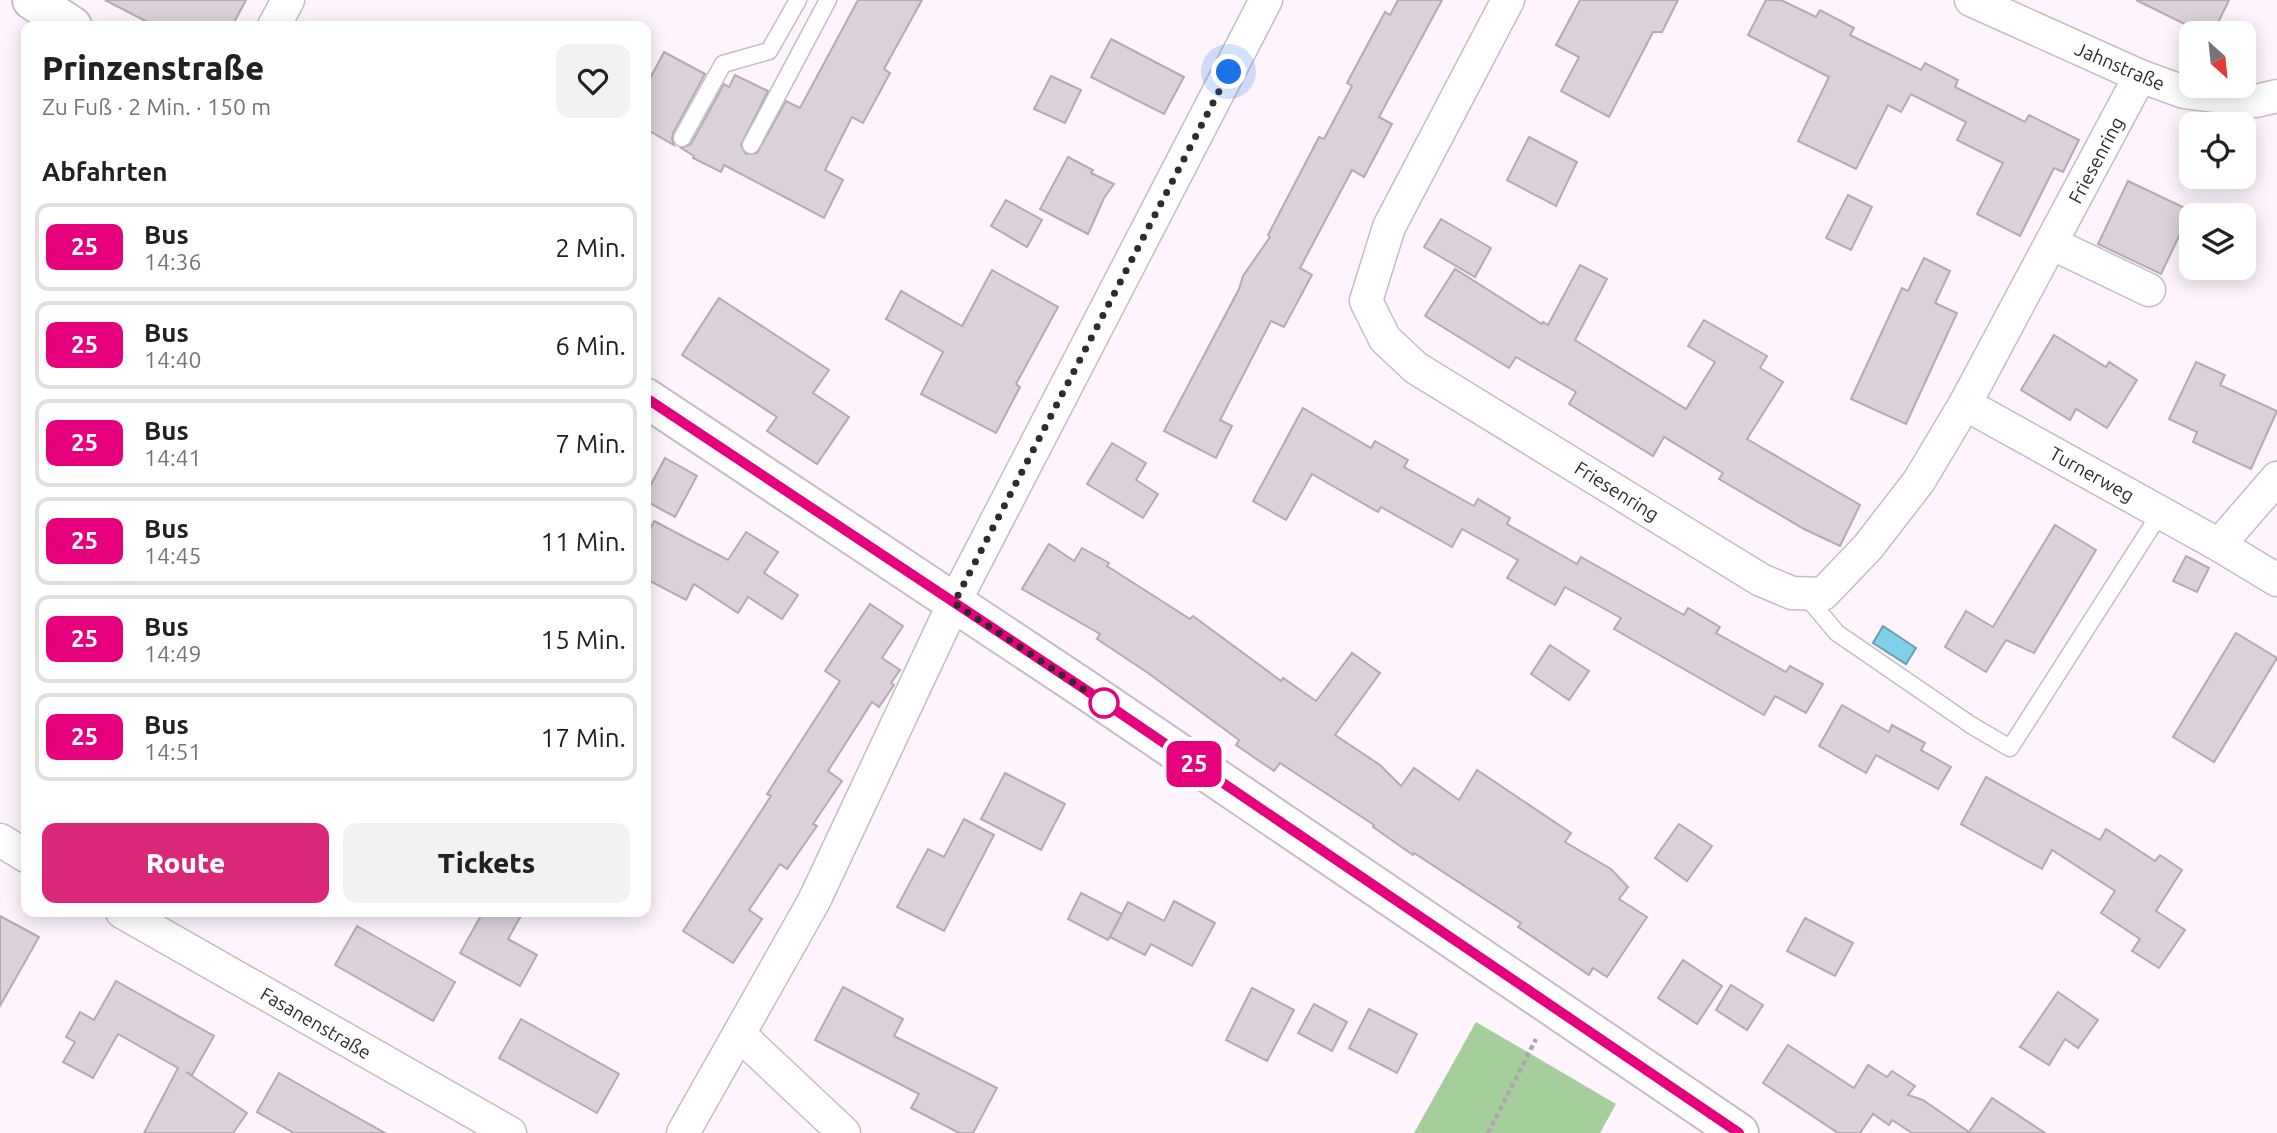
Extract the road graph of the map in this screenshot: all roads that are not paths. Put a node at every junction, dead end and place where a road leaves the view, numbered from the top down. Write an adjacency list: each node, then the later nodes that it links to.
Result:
1 (32, 0): 8 (street)
2 (288, 0): 9 (street)
3 (798, 0): 12 (lane)
4 (828, 0): 13 (lane)
5 (1266, 0): 23 (street)
6 (1508, 0): 22 (street, Friesenring)
7 (1972, 0): 10 (street, Jahnstraße)
8 (64, 21)
9 (277, 21)
10 (2140, 76): 11 (street, Jahnstraße); 14 (street, Friesenring)
11 (2277, 96)
12 (682, 138)
13 (751, 145)
14 (2051, 243): 15 (street); 17 (street, Friesenring)
15 (2149, 290)
16 (651, 401): 23 (street)
17 (1965, 404): 19 (street, Turnerweg); 22 (street, Friesenring)
18 (2277, 478): 20 (street)
19 (2161, 513): 20 (street, Turnerweg); 22 (lane)
20 (2219, 545): 21 (street, Turnerweg)
21 (2277, 580)
22 (1803, 593)
23 (954, 603): 27 (street); 31 (street)
24 (0, 841): 25 (street)
25 (21, 853)
26 (131, 917): 28 (street, Fasanenstraße)
27 (739, 1034): 29 (street); 30 (street)
28 (510, 1133)
29 (683, 1133)
30 (844, 1133)
31 (1739, 1133)

